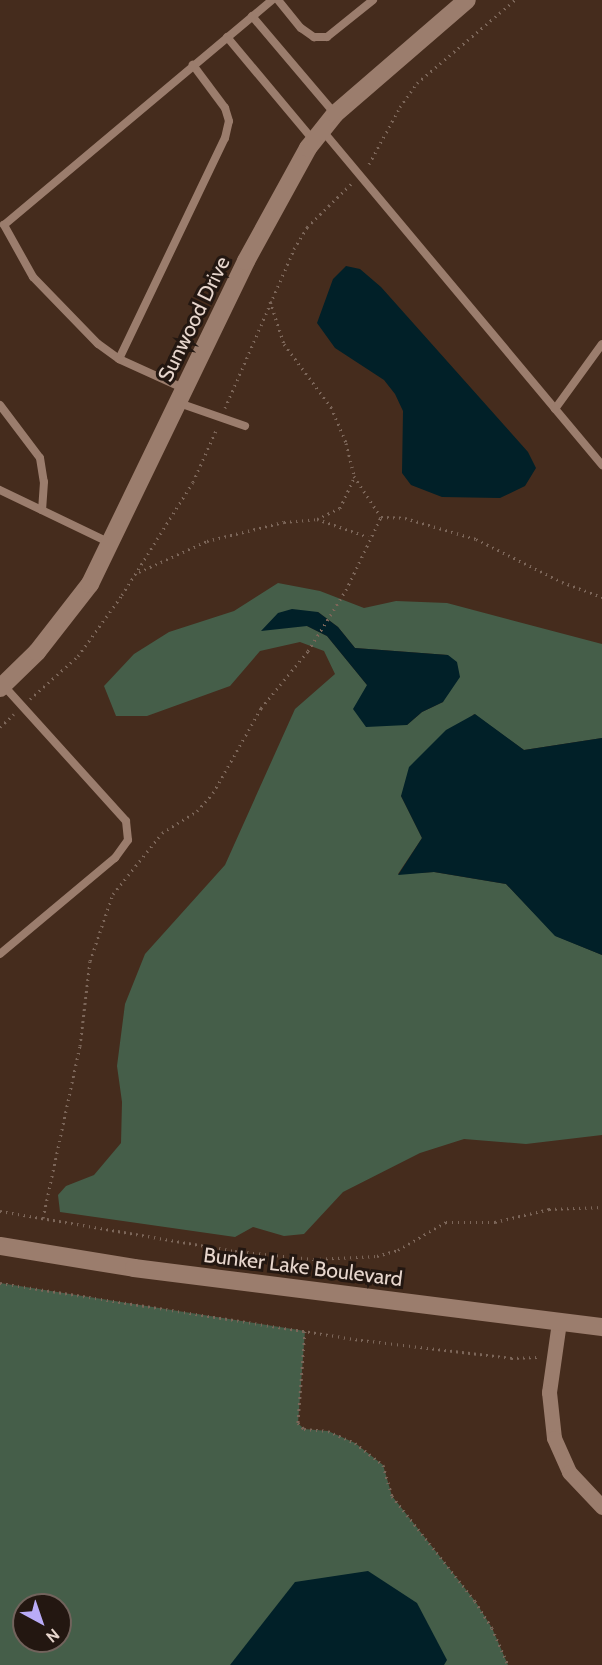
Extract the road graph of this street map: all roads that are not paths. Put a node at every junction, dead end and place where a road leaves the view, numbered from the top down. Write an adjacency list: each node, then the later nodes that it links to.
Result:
1 (272, 0): 5 (lane)
2 (278, 0): 3 (lane)
3 (373, 0)
4 (467, 0): 8 (street, Sunwood Drive)
5 (252, 16): 6 (lane); 8 (lane)
6 (227, 37): 7 (lane); 9 (lane)
7 (192, 66): 11 (lane); 11 (lane)
8 (335, 114): 9 (street, Sunwood Drive)
9 (317, 135): 12 (street, Sunwood Drive); 14 (lane)
10 (602, 344): 14 (lane)
11 (119, 359): 12 (lane)
12 (182, 396): 15 (lane); 19 (street, Sunwood Drive)
13 (0, 405): 18 (lane)
14 (555, 410): 16 (lane)
15 (245, 426)
16 (602, 465)
17 (0, 490): 18 (lane)
18 (42, 510): 19 (lane)
19 (111, 544): 20 (street, Sunwood Drive)
20 (2, 686): 21 (lane)
21 (0, 954)
22 (0, 1246): 23 (street, Bunker Lake Boulevard)
23 (559, 1322): 24 (street, Bunker Lake Boulevard); 25 (street)
24 (602, 1327)
25 (602, 1507)

